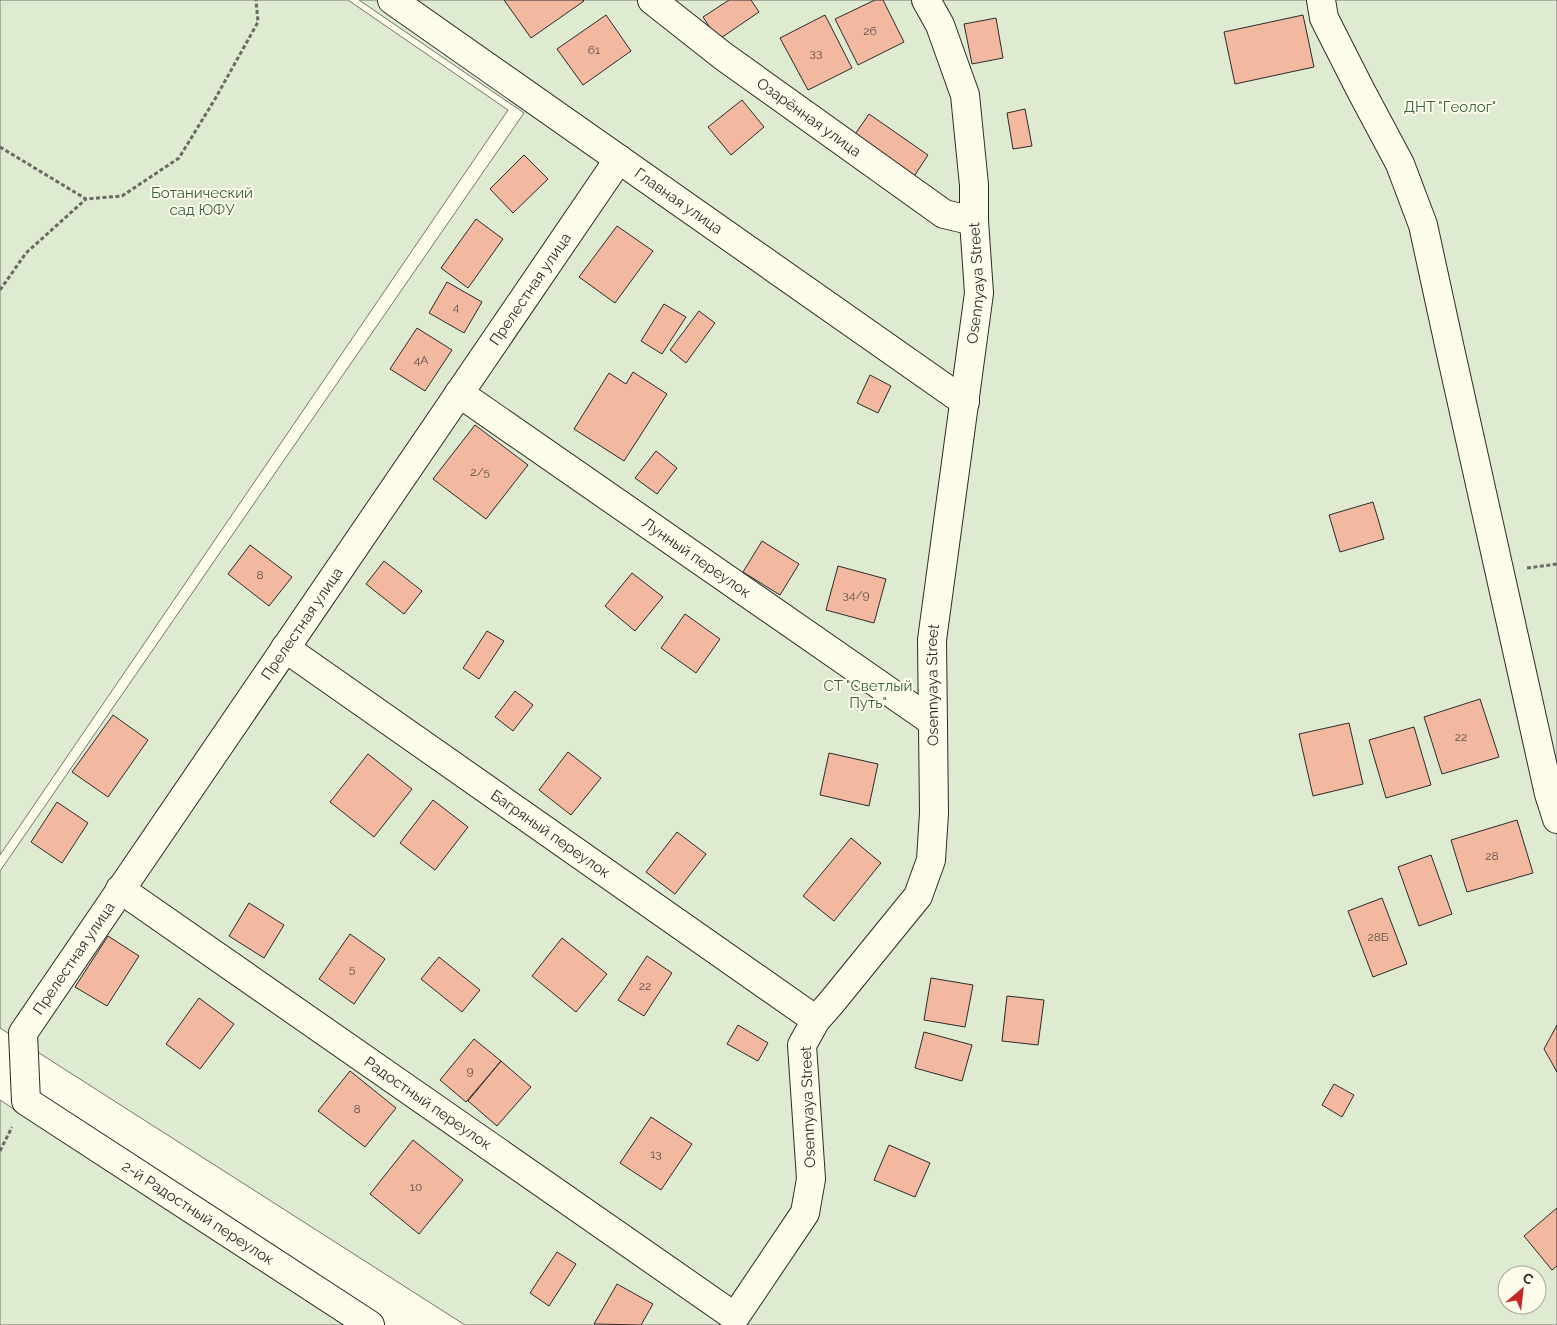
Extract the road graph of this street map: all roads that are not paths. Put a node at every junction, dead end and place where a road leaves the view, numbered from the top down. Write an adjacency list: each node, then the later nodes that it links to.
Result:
1 (392, 0): 5 (street, Главная улица)
2 (652, 0): 6 (street, Озарённая улица)
3 (926, 0): 6 (street, Osennyaya Street)
4 (1321, 0): 11 (street)
5 (619, 159): 7 (street, Прелестная улица); 8 (street, Главная улица)
6 (974, 221): 8 (street, Osennyaya Street)
7 (459, 393): 9 (street, Прелестная улица); 10 (street, Лунный переулок)
8 (965, 402): 10 (street, Osennyaya Street)
9 (286, 648): 12 (street, Прелестная улица); 13 (street, Багряный переулок)
10 (933, 722): 13 (street, Osennyaya Street)
11 (1557, 819)
12 (120, 889): 14 (street, Прелестная улица); 15 (street, Радостный переулок)
13 (816, 1020): 15 (street, Osennyaya Street)
14 (26, 1101): 16 (street, 2-й Радостный переулок)
15 (735, 1317)
16 (370, 1325)

